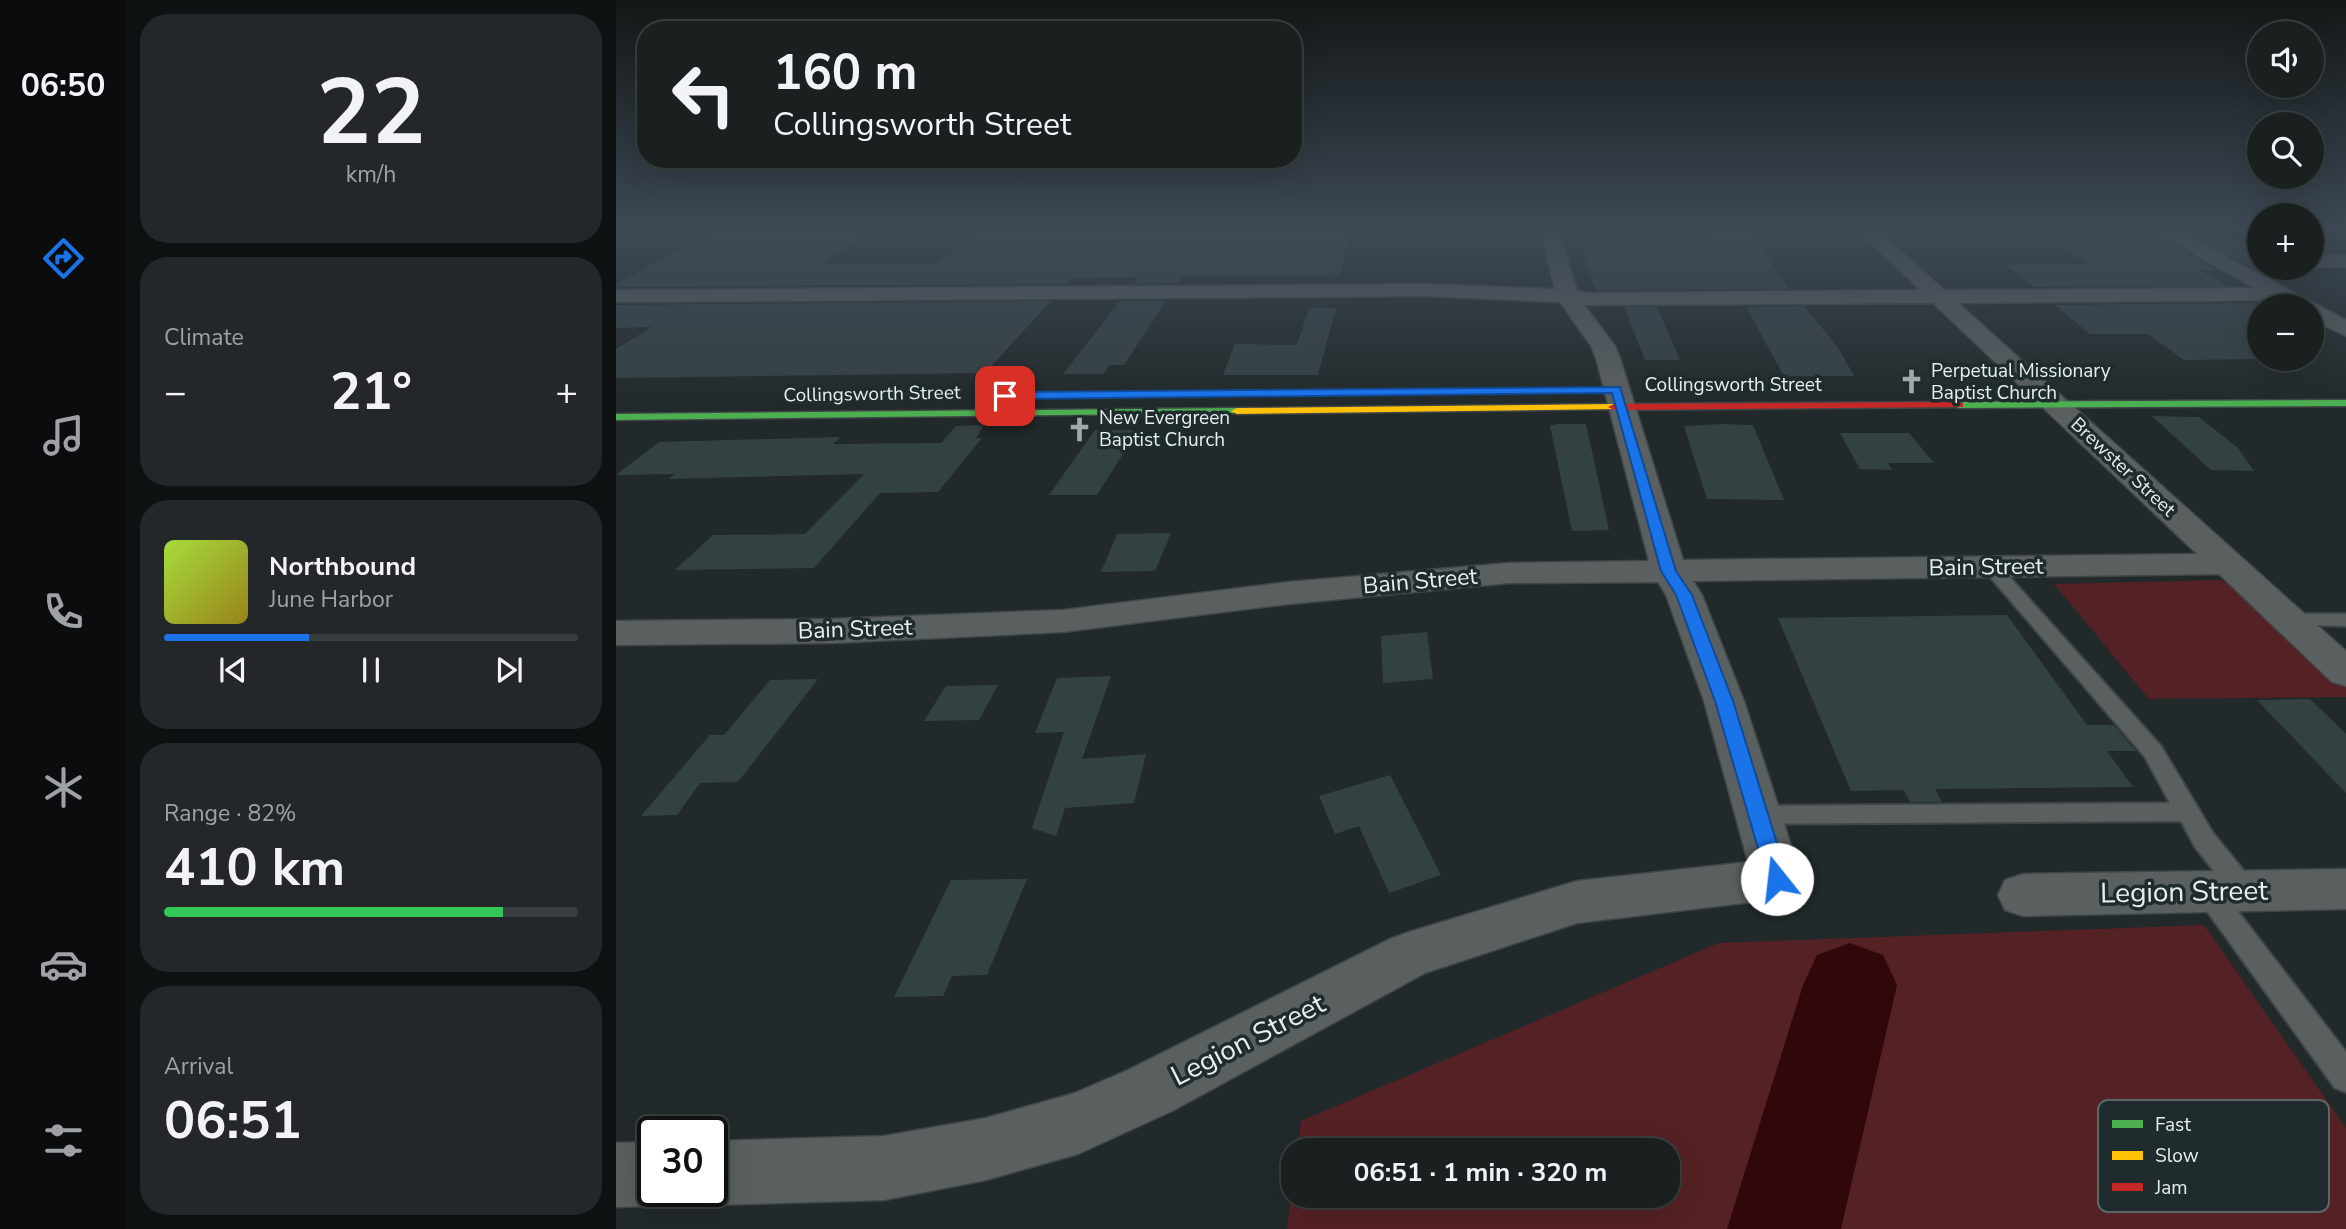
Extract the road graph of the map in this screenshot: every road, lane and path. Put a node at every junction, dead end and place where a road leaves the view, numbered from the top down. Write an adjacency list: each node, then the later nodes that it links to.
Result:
1 (1566, 289): 8 (street)
2 (1930, 289): 7 (street, Brewster Street)
3 (2271, 289): 5 (street)
4 (2247, 294): 7 (street)
5 (2280, 294)
6 (616, 296): 8 (street)
7 (1938, 297): 8 (street); 12 (street, Brewster Street)
8 (1568, 298): 13 (street)
9 (2324, 316): 10 (street)
10 (2342, 324)
11 (2010, 387): 12 (main road, Collingsworth Street)
12 (2053, 393): 13 (main road, Collingsworth Street); 14 (main road, Collingsworth Street); 16 (street, Brewster Street)
13 (1617, 394): 15 (main road, Collingsworth Street); 18 (street)
14 (2346, 403)
15 (616, 418)
16 (2226, 564): 17 (street, Bain Street); 19 (street, Brewster Street)
17 (1991, 567): 18 (street, Bain Street); 23 (lane)
18 (1669, 571): 21 (street, Bain Street); 24 (street)
19 (2286, 620): 20 (lane); 22 (street, Brewster Street)
20 (2346, 620)
21 (616, 633)
22 (2346, 673)
23 (2188, 812): 24 (lane); 26 (lane)
24 (1758, 815): 29 (street, Legion Street)
25 (2346, 889): 26 (street, Legion Street)
26 (2226, 891): 27 (street, Legion Street); 28 (lane)
27 (2023, 895)
28 (2346, 1076)
29 (728, 1173)
30 (637, 1174): 31 (street)
31 (616, 1175)

